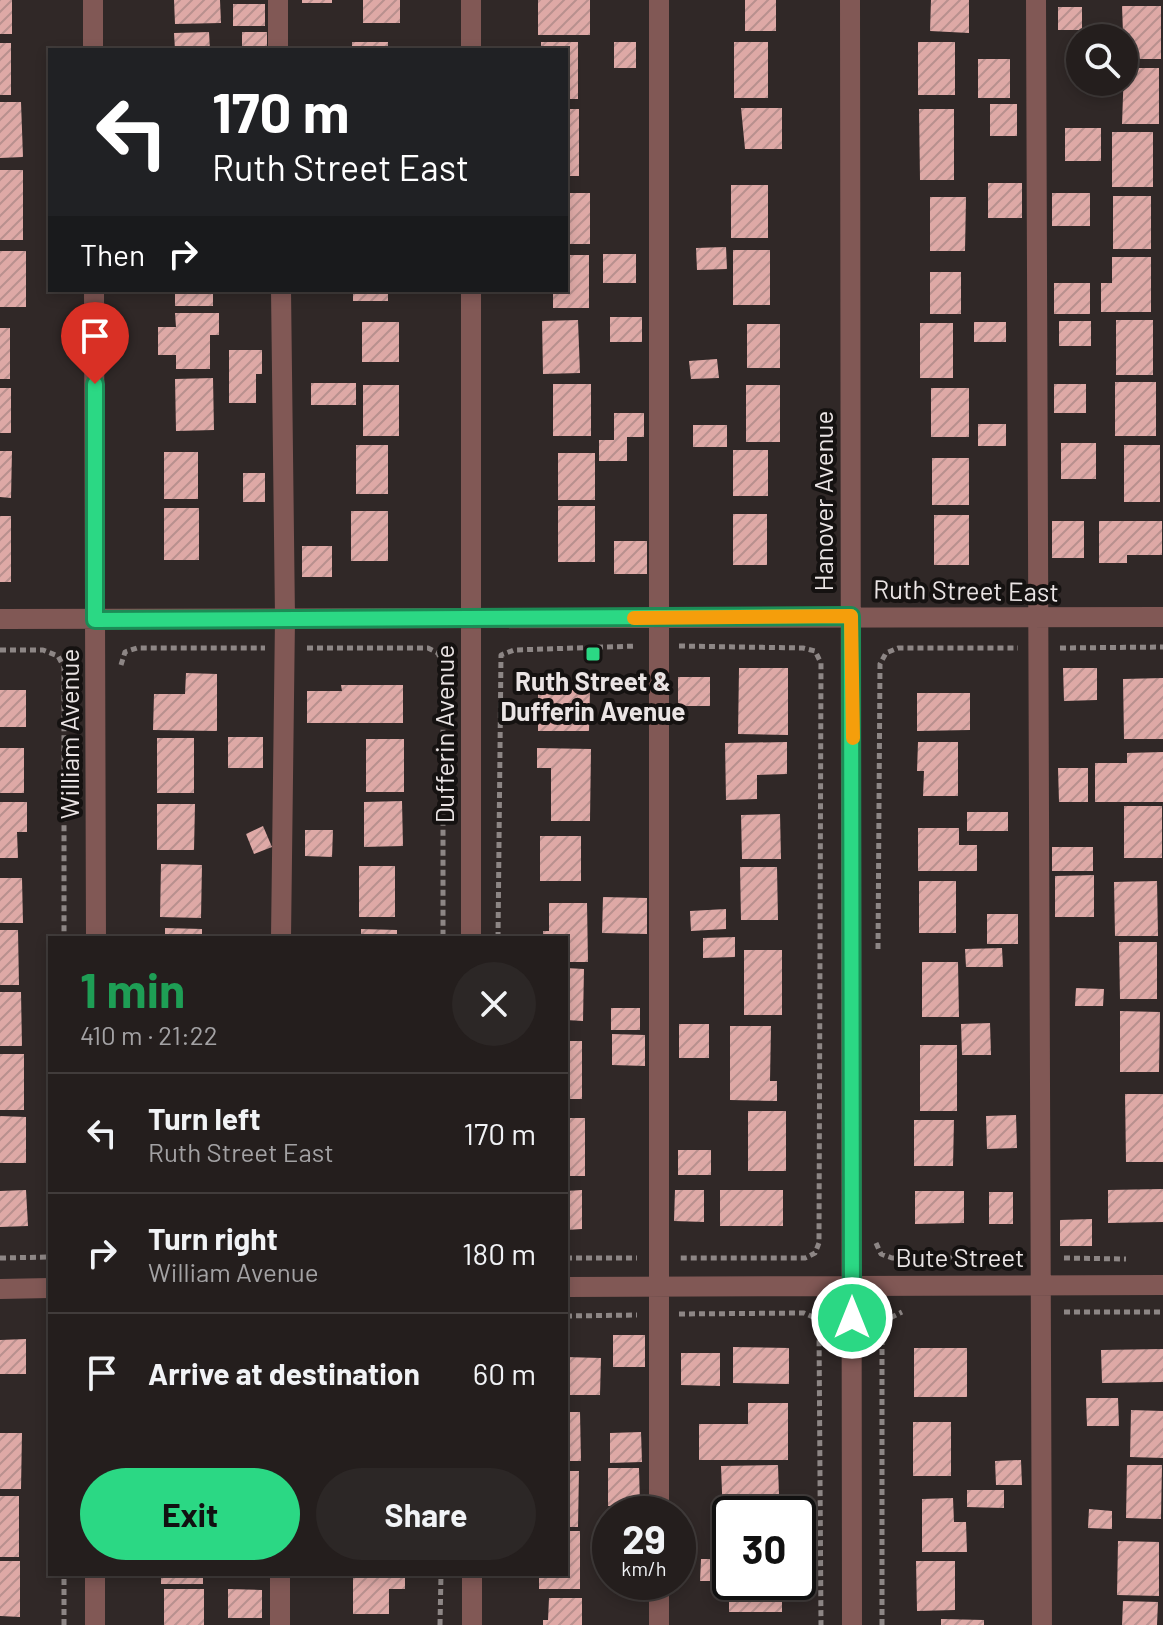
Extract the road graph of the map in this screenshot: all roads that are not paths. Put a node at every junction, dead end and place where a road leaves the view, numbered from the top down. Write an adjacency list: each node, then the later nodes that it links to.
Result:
1 (93, 0): 7 (street)
2 (278, 0): 8 (street)
3 (471, 0): 9 (street)
4 (659, 0): 17 (street)
5 (850, 0): 13 (street, Hanover Avenue)
6 (1036, 0): 19 (street)
7 (93, 48)
8 (278, 48)
9 (471, 48)
10 (94, 292): 20 (street, William Avenue)
11 (281, 292): 16 (street)
12 (471, 292): 14 (street, Dufferin Avenue)
13 (851, 616): 17 (street, Ruth Street East); 19 (street, Ruth Street East); 25 (street, Hanover Avenue)
14 (471, 617): 16 (street, Ruth Street East); 17 (street, Ruth Street East); 23 (street, Dufferin Avenue)
15 (1163, 617): 19 (street, Ruth Street East)
16 (285, 618): 20 (street, Ruth Street East); 22 (street)
17 (661, 618): 28 (street)
18 (0, 619): 20 (street, Ruth Street East)
19 (1040, 619): 24 (street)
20 (95, 620): 21 (street, William Avenue)
21 (96, 936)
22 (281, 936)
23 (471, 936)
24 (1043, 1284): 25 (street, Bute Street); 26 (street, Bute Street); 41 (street)
25 (852, 1285): 28 (street, Bute Street); 40 (street, Hanover Avenue)
26 (1163, 1285)
27 (568, 1287): 28 (street, Bute Street)
28 (659, 1287): 31 (street)
29 (48, 1288): 30 (street)
30 (0, 1289)
31 (659, 1496)
32 (95, 1576): 36 (street)
33 (280, 1576): 37 (street)
34 (472, 1576): 38 (street)
35 (659, 1600): 39 (street)
36 (95, 1625)
37 (280, 1625)
38 (472, 1625)
39 (659, 1625)
40 (852, 1625)
41 (1042, 1625)

